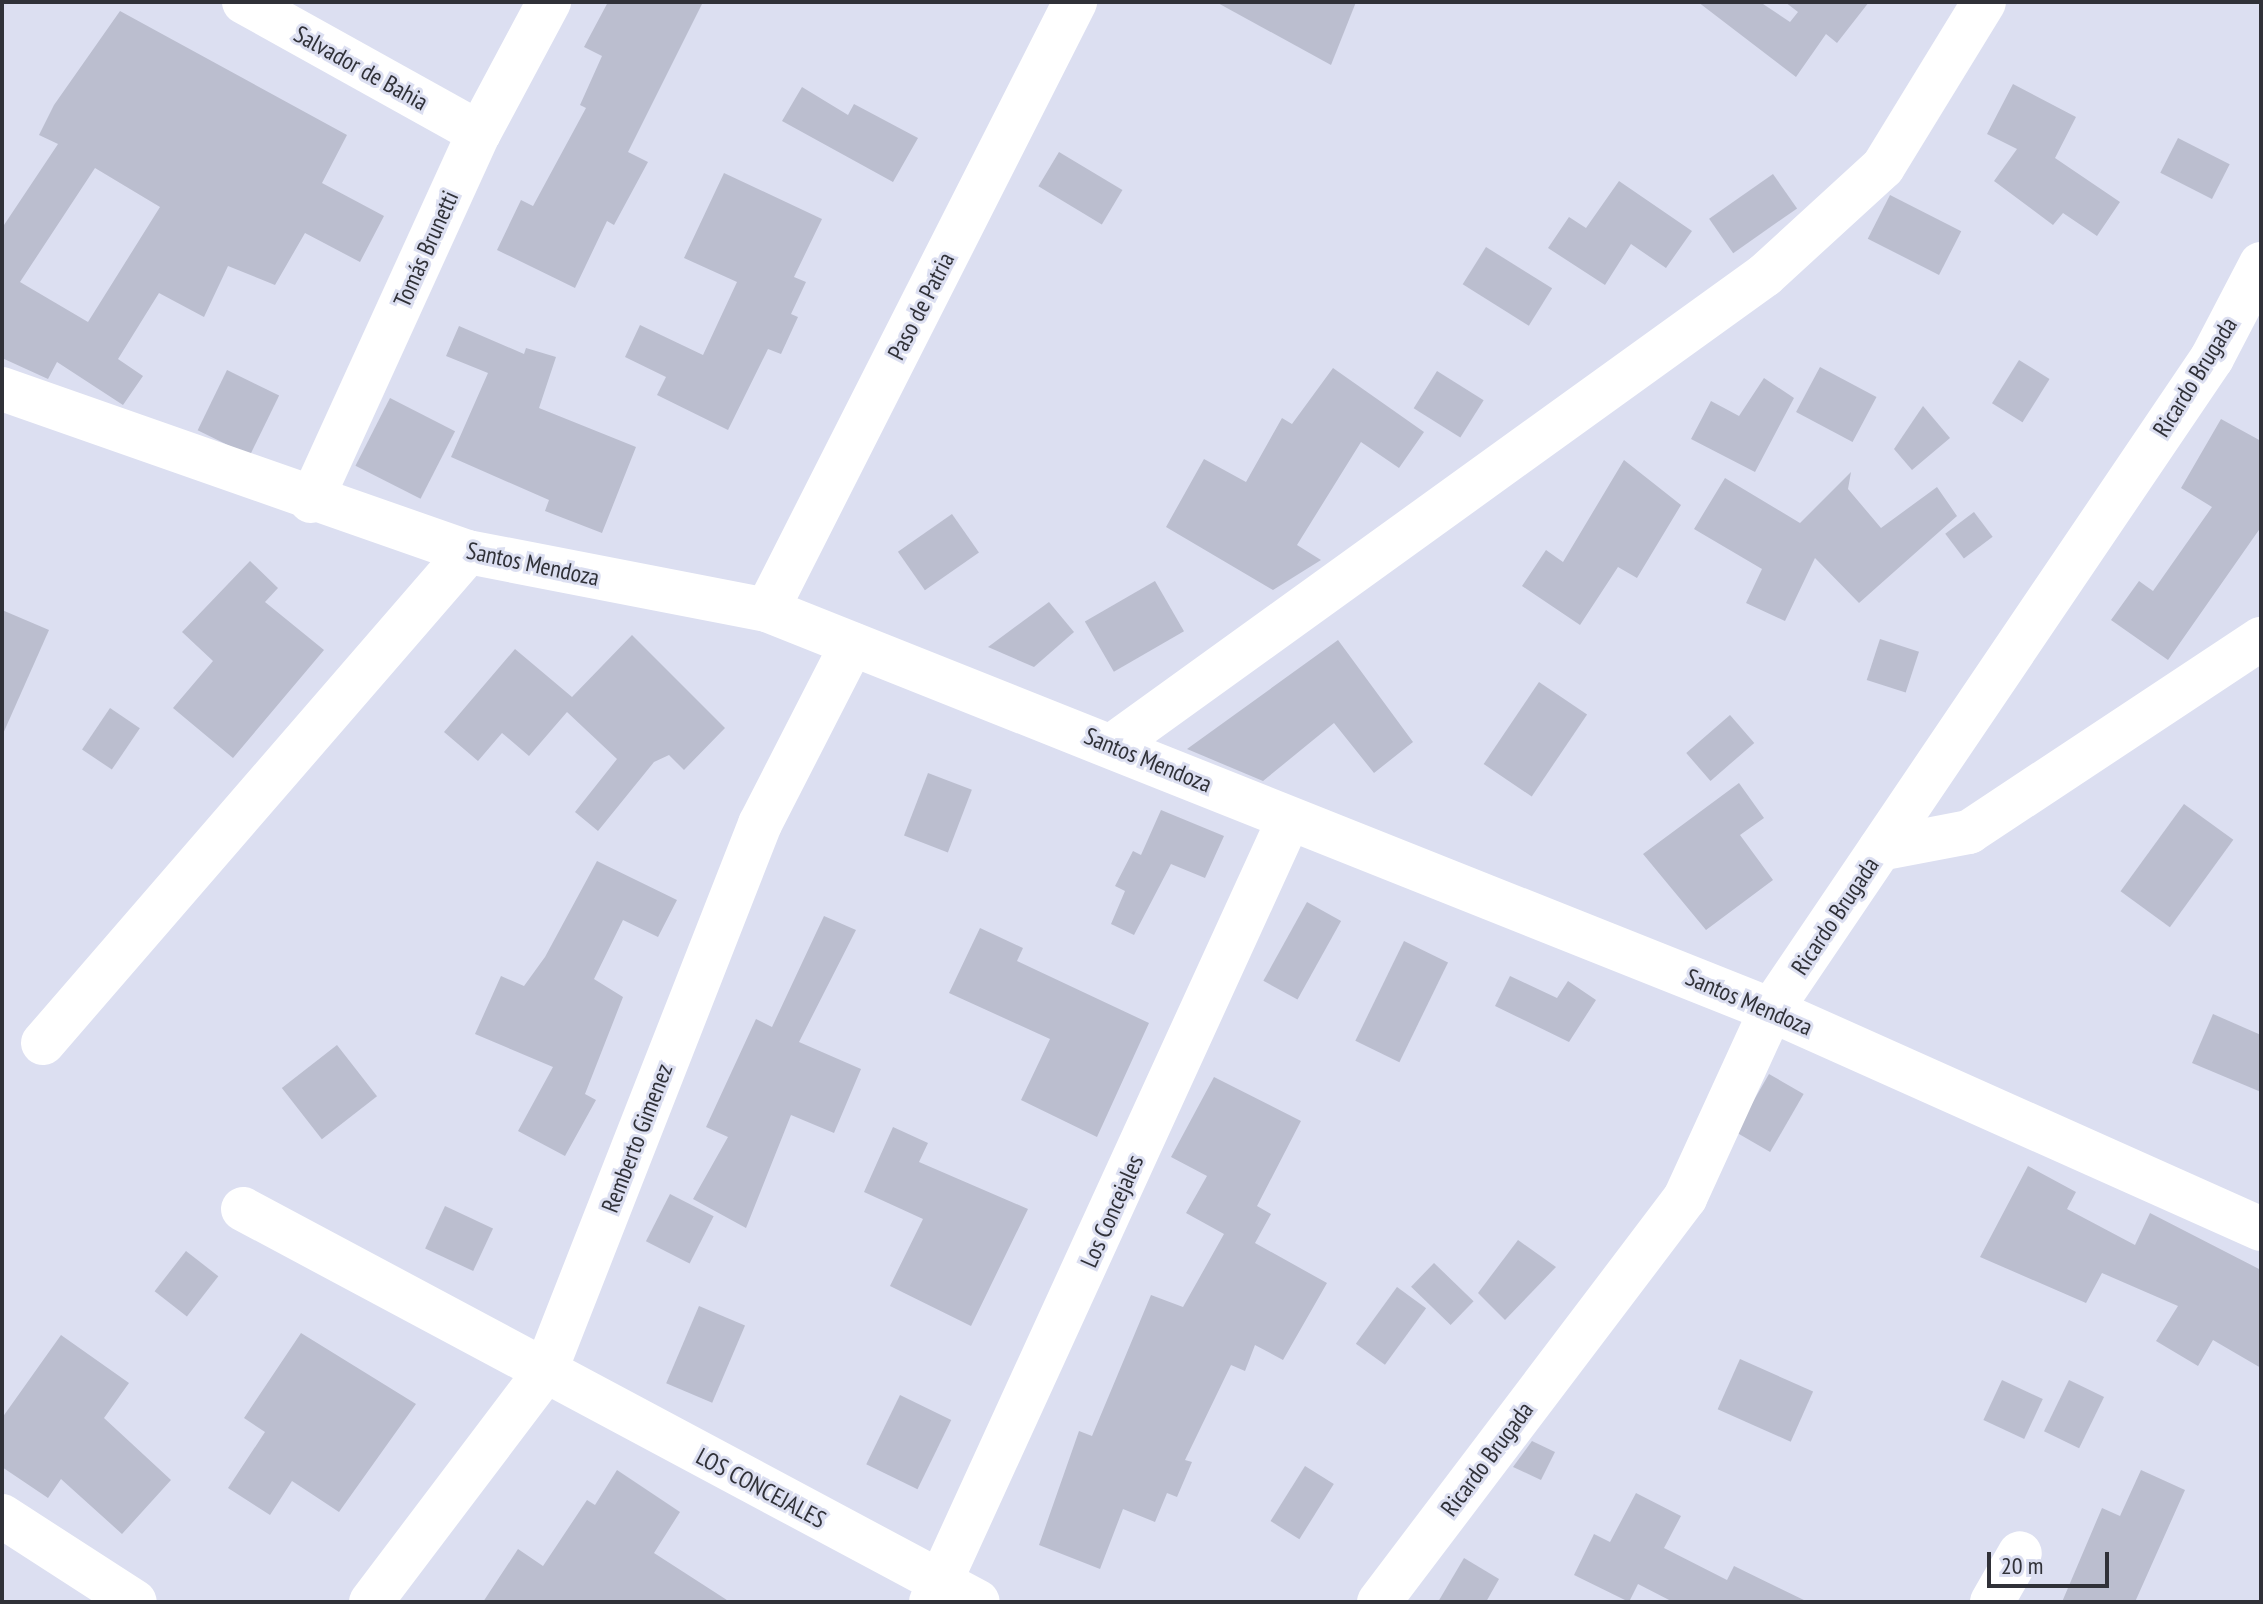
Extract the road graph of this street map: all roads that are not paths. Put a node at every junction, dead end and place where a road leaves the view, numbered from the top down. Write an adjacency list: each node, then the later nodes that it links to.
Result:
1 (244, 2): 5 (street, Salvador de Bahia)
2 (549, 2): 5 (street, Tomás Brunetti)
3 (1075, 2): 10 (street, Paso de Patria)
4 (1984, 2): 13 (street)
5 (479, 133): 8 (street, Tomás Brunetti)
6 (2261, 264): 15 (street, Ricardo Brugada)
7 (2, 389): 8 (street, Santos Mendoza)
8 (311, 501): 9 (street, Santos Mendoza)
9 (468, 552): 10 (street, Santos Mendoza); 17 (street)
10 (767, 610): 12 (street, Santos Mendoza)
11 (2261, 639): 15 (street)
12 (852, 644): 13 (street, Santos Mendoza); 20 (street, Remberto Gimenez)
13 (1113, 745): 14 (street, Santos Mendoza)
14 (1289, 819): 16 (street, Santos Mendoza); 23 (street, Los Concejales)
15 (1880, 849): 16 (street, Ricardo Brugada)
16 (1771, 1010): 19 (street, Santos Mendoza); 26 (street, Ricardo Brugada)
17 (43, 1043)
18 (243, 1209): 20 (street, LOS CONCEJALES)
19 (2261, 1229)
20 (545, 1372): 23 (street, LOS CONCEJALES); 25 (street, Remberto Gimenez)
21 (2, 1516): 24 (street)
22 (2020, 1553): 27 (street)
23 (950, 1597)
24 (135, 1602)
25 (371, 1602)
26 (1379, 1602)
27 (1992, 1602)

